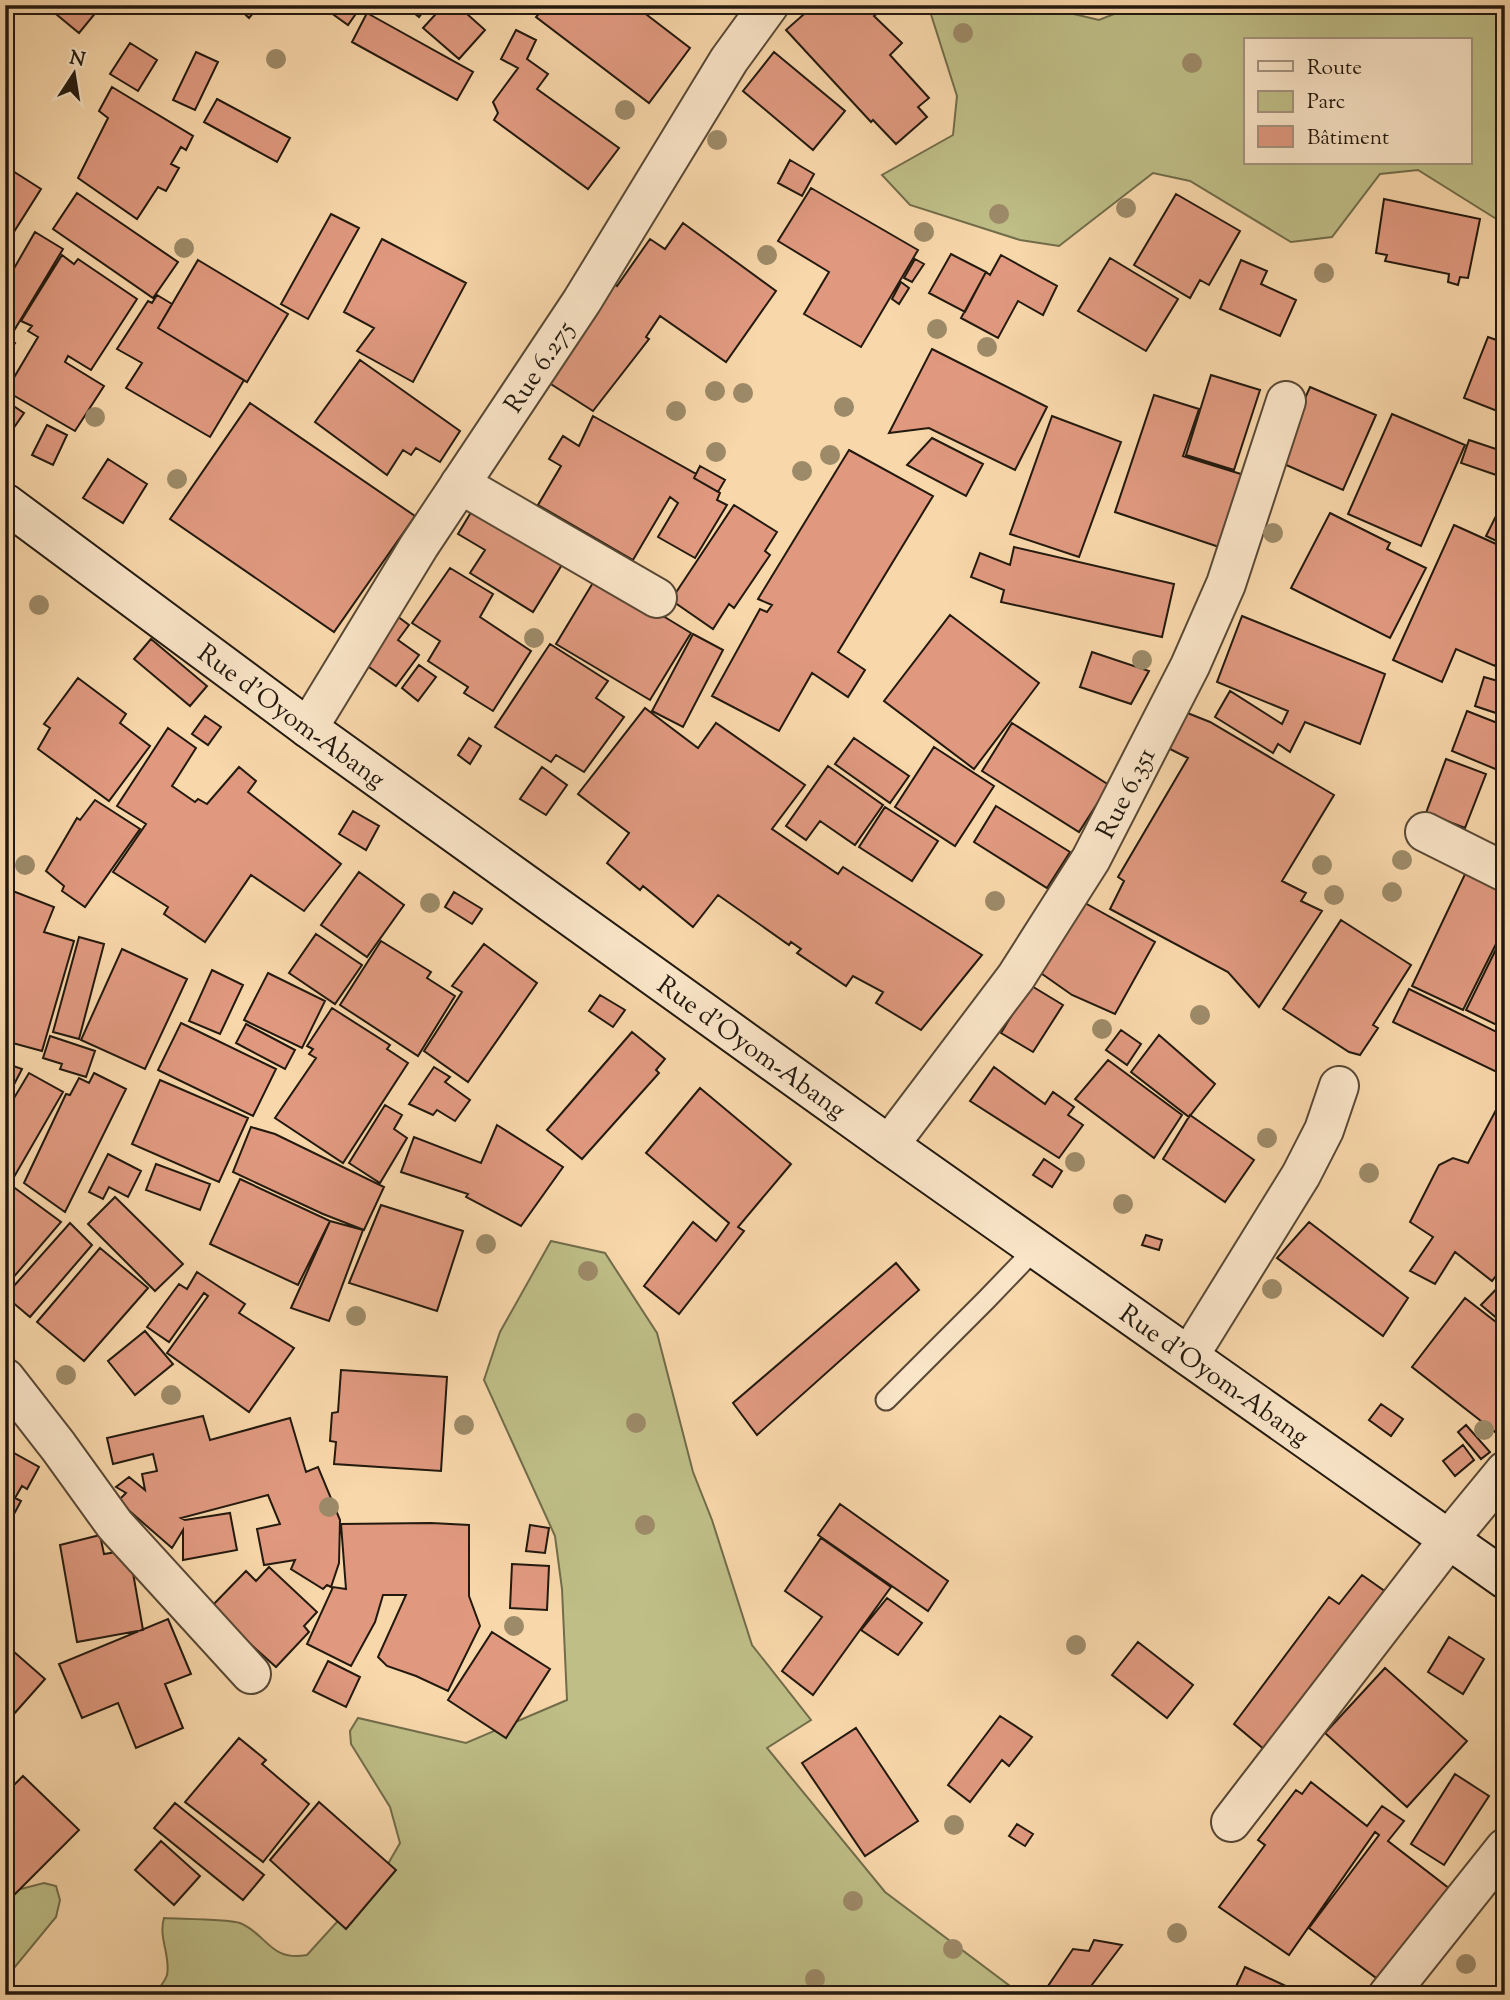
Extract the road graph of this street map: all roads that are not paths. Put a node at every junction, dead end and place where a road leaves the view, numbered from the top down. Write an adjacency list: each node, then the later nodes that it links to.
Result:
1 (769, 5): 3 (street, Rue 6.275)
2 (1286, 401): 10 (street, Rue 6.351)
3 (460, 484): 5 (street); 6 (street, Rue 6.275)
4 (5, 503): 6 (street, Rue d'Oyom-Abang)
5 (657, 598)
6 (308, 728): 10 (street, Rue d'Oyom-Abang)
7 (1425, 832): 8 (street)
8 (1505, 872)
9 (1339, 1086): 12 (street)
10 (889, 1145): 11 (street, Rue d'Oyom-Abang)
11 (1036, 1248): 12 (street, Rue d'Oyom-Abang); 14 (lane)
12 (1189, 1356): 16 (street, Rue d'Oyom-Abang)
13 (5, 1378): 18 (street)
14 (886, 1400)
15 (1505, 1471): 16 (street)
16 (1449, 1539): 17 (street, Rue d'Oyom-Abang); 19 (street)
17 (1505, 1579)
18 (251, 1674)
19 (1231, 1822)
20 (1505, 1848): 21 (street)
21 (1388, 1995)

